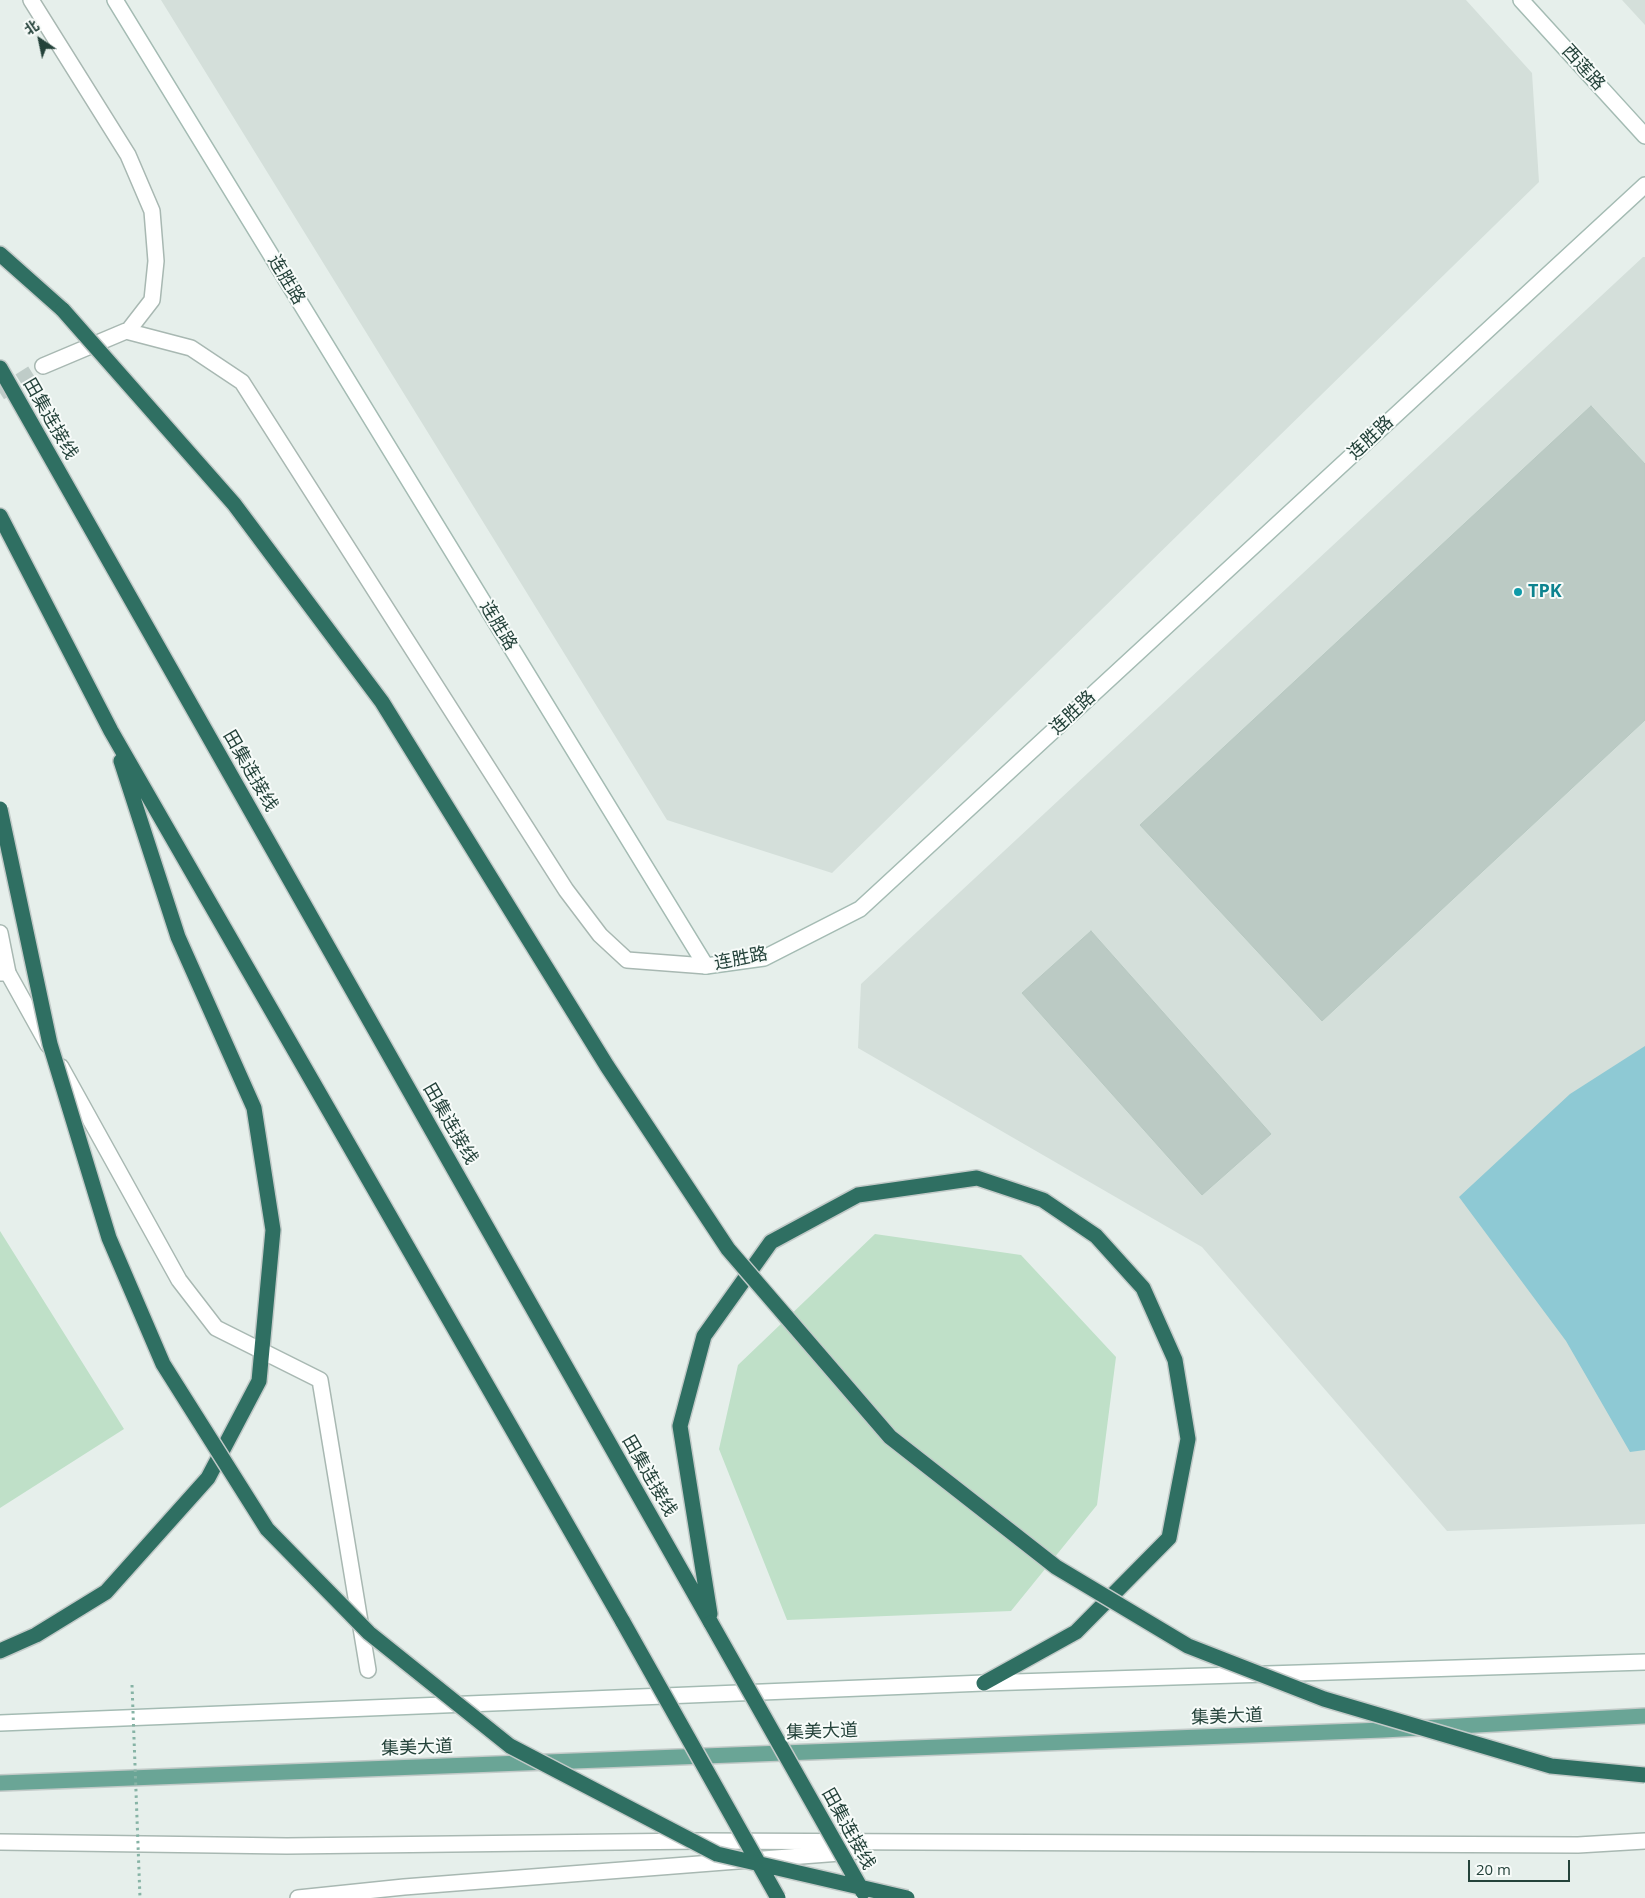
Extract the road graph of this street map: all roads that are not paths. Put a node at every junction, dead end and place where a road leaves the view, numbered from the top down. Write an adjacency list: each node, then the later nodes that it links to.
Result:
1 (31, 0): 7 (street)
2 (115, 0): 14 (street, 连胜路)
3 (1521, 0): 4 (street, 西莲路)
4 (1645, 136)
5 (1645, 185): 14 (street, 连胜路)
6 (0, 254): 23 (highway, bridge)
7 (128, 332): 8 (street); 14 (street)
8 (43, 366)
9 (0, 368): 16 (highway, 田集连接线)
10 (0, 516): 11 (highway)
11 (111, 731): 17 (highway); 29 (highway, bridge)
12 (0, 809): 31 (highway, bridge)
13 (0, 932): 15 (street)
14 (706, 966)
15 (4, 973): 19 (street)
16 (711, 1623): 20 (highway); 30 (highway, 田集连接线, bridge)
17 (0, 1651)
18 (1645, 1662): 20 (street)
19 (368, 1670)
20 (984, 1683): 22 (street)
21 (1645, 1716): 24 (main road, 集美大道)
22 (0, 1723)
23 (1645, 1775)
24 (0, 1783)
25 (1645, 1841): 27 (street)
26 (0, 1842): 27 (street)
27 (977, 1843): 28 (street)
28 (298, 1898)
29 (778, 1898)
30 (866, 1898)
31 (906, 1898)

